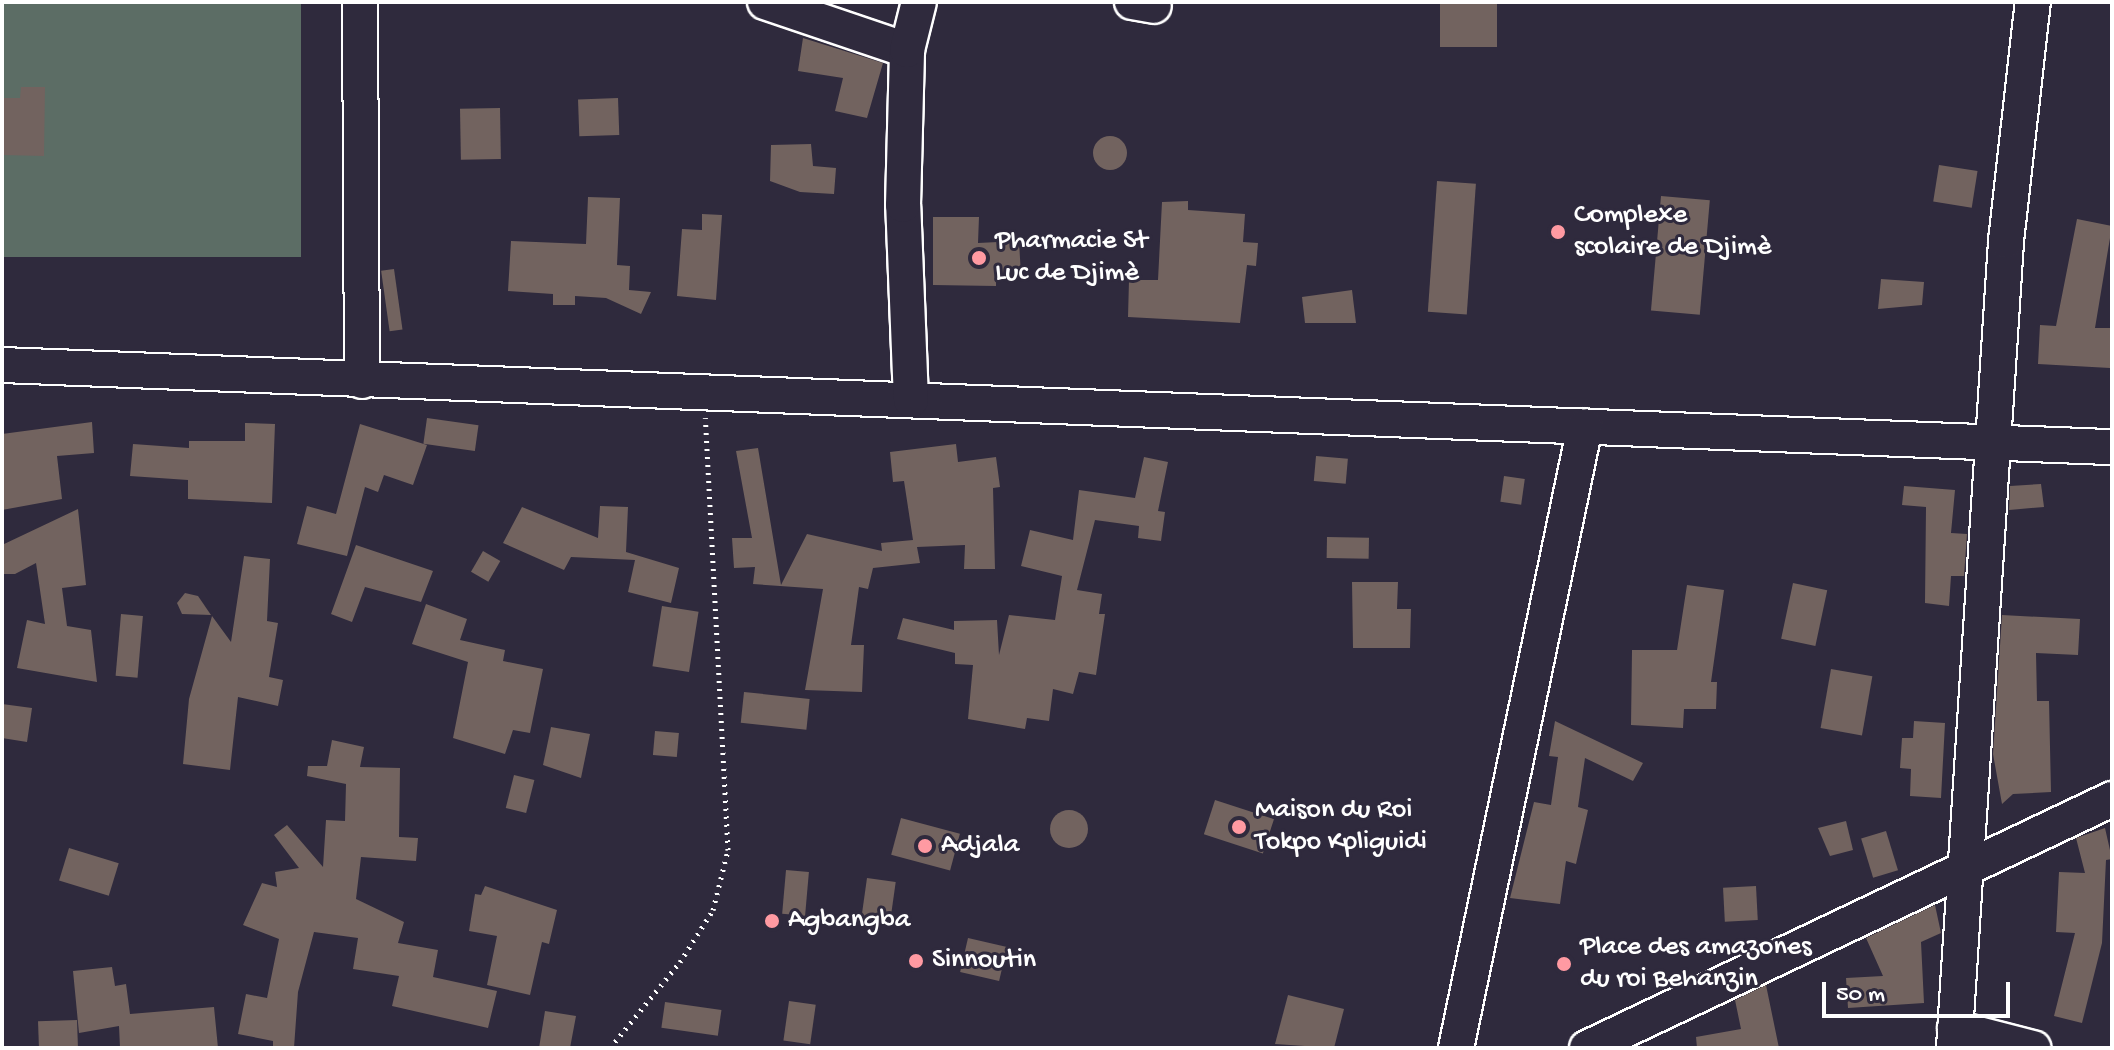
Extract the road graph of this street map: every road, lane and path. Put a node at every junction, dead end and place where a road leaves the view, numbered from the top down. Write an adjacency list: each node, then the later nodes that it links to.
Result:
1 (360, 2): 7 (street)
2 (765, 2): 5 (street)
3 (919, 2): 5 (street)
4 (2033, 2): 11 (street)
5 (907, 50): 9 (street)
6 (2, 365): 7 (street)
7 (362, 381): 8 (street)
8 (703, 392): 9 (street); 16 (path)
9 (911, 400): 10 (street)
10 (1585, 426): 11 (street); 17 (street)
11 (1995, 442): 12 (street); 14 (street)
12 (2112, 447)
13 (2112, 799): 14 (street)
14 (1966, 868): 15 (street); 18 (street)
15 (1955, 1038): 19 (street)
16 (610, 1048)
17 (1456, 1048)
18 (1587, 1048)
19 (2033, 1048)

